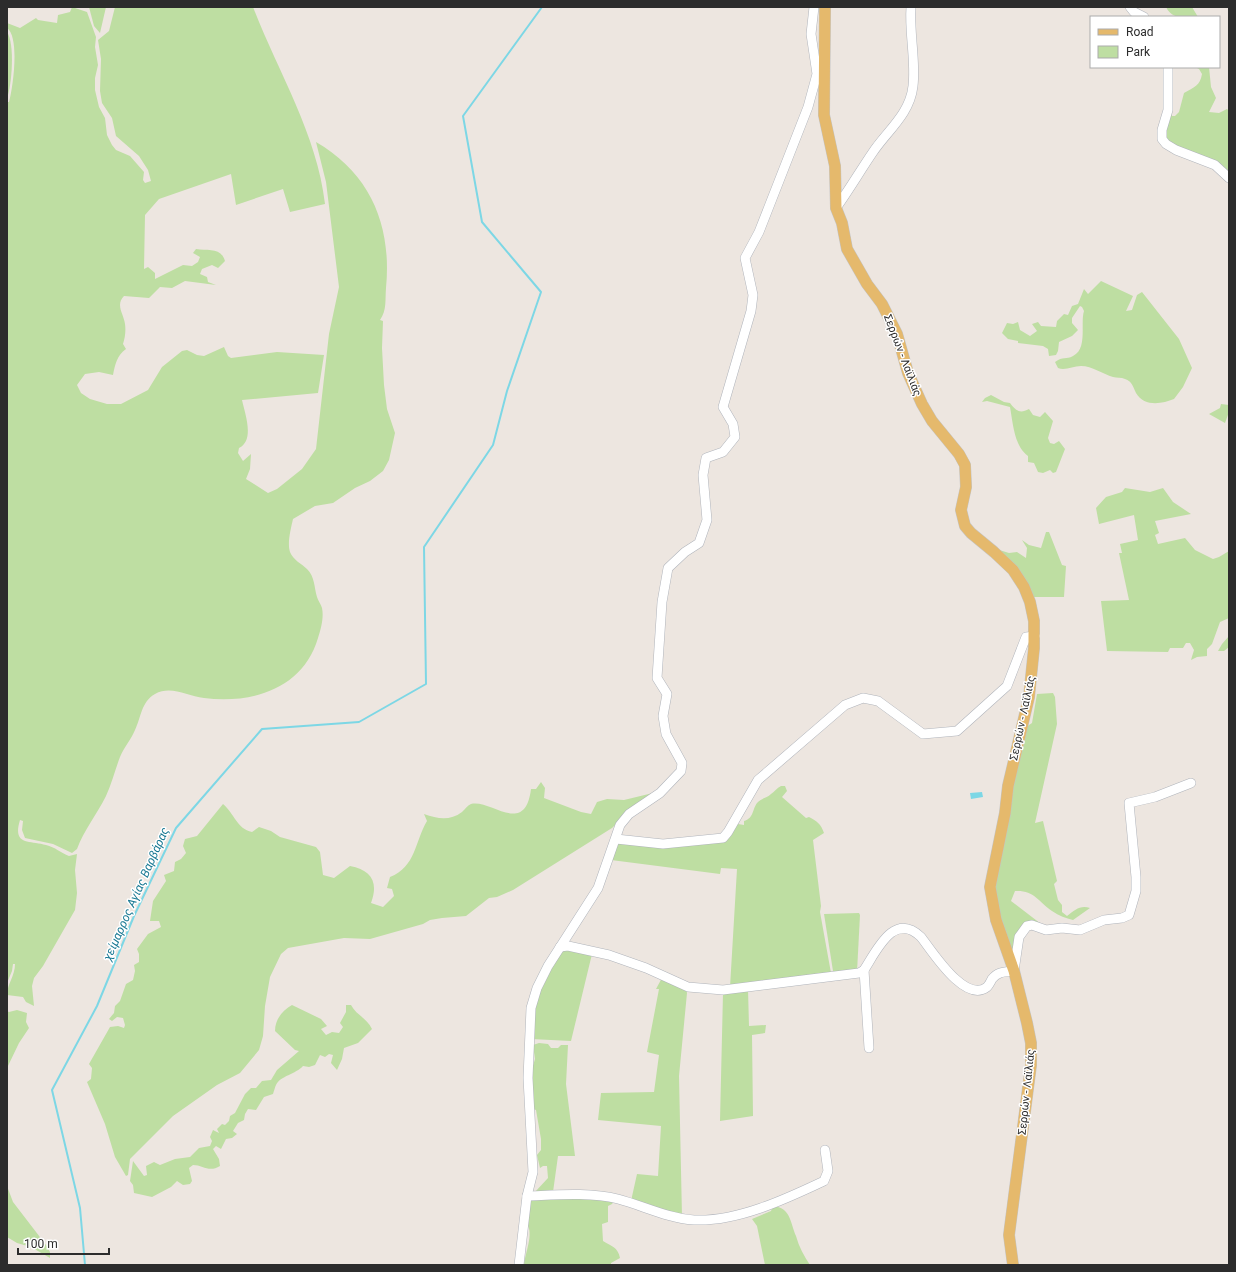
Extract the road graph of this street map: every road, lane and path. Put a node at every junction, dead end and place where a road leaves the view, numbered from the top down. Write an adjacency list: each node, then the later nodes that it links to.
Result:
1 (814, 7): 11 (street)
2 (825, 7): 8 (main road, Σερρών - Λαϊλιάς)
3 (911, 7): 8 (street)
4 (1130, 7): 5 (street)
5 (1142, 16)
6 (1168, 68): 7 (street)
7 (1229, 178)
8 (836, 208): 9 (main road, Σερρών - Λαϊλιάς)
9 (1035, 636): 11 (street); 14 (main road, Σερρών - Λαϊλιάς)
10 (1191, 782): 14 (street)
11 (616, 839): 12 (street)
12 (560, 947): 13 (street); 17 (street)
13 (864, 970): 14 (street); 15 (street)
14 (1014, 971): 19 (main road, Σερρών - Λαϊλιάς)
15 (869, 1048)
16 (825, 1150): 17 (street)
17 (527, 1196): 18 (street)
18 (519, 1265)
19 (1013, 1265)

